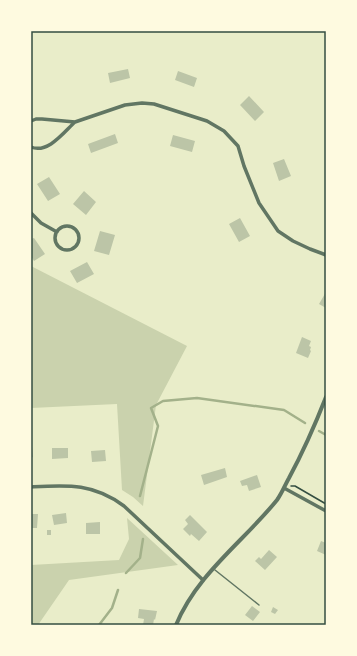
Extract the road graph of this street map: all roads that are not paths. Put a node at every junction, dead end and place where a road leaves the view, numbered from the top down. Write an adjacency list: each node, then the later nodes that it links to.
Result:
1 (31, 121): 2 (street)
2 (75, 122): 3 (street); 6 (street)
3 (31, 147)
4 (31, 212): 5 (street)
5 (57, 232): 5 (street)
6 (326, 255)
7 (326, 397): 9 (street)
8 (31, 487): 12 (street)
9 (284, 488): 10 (street); 11 (street)
10 (326, 511)
11 (213, 568): 12 (street); 13 (lane)
12 (203, 580): 14 (street)
13 (259, 605)
14 (176, 625)

